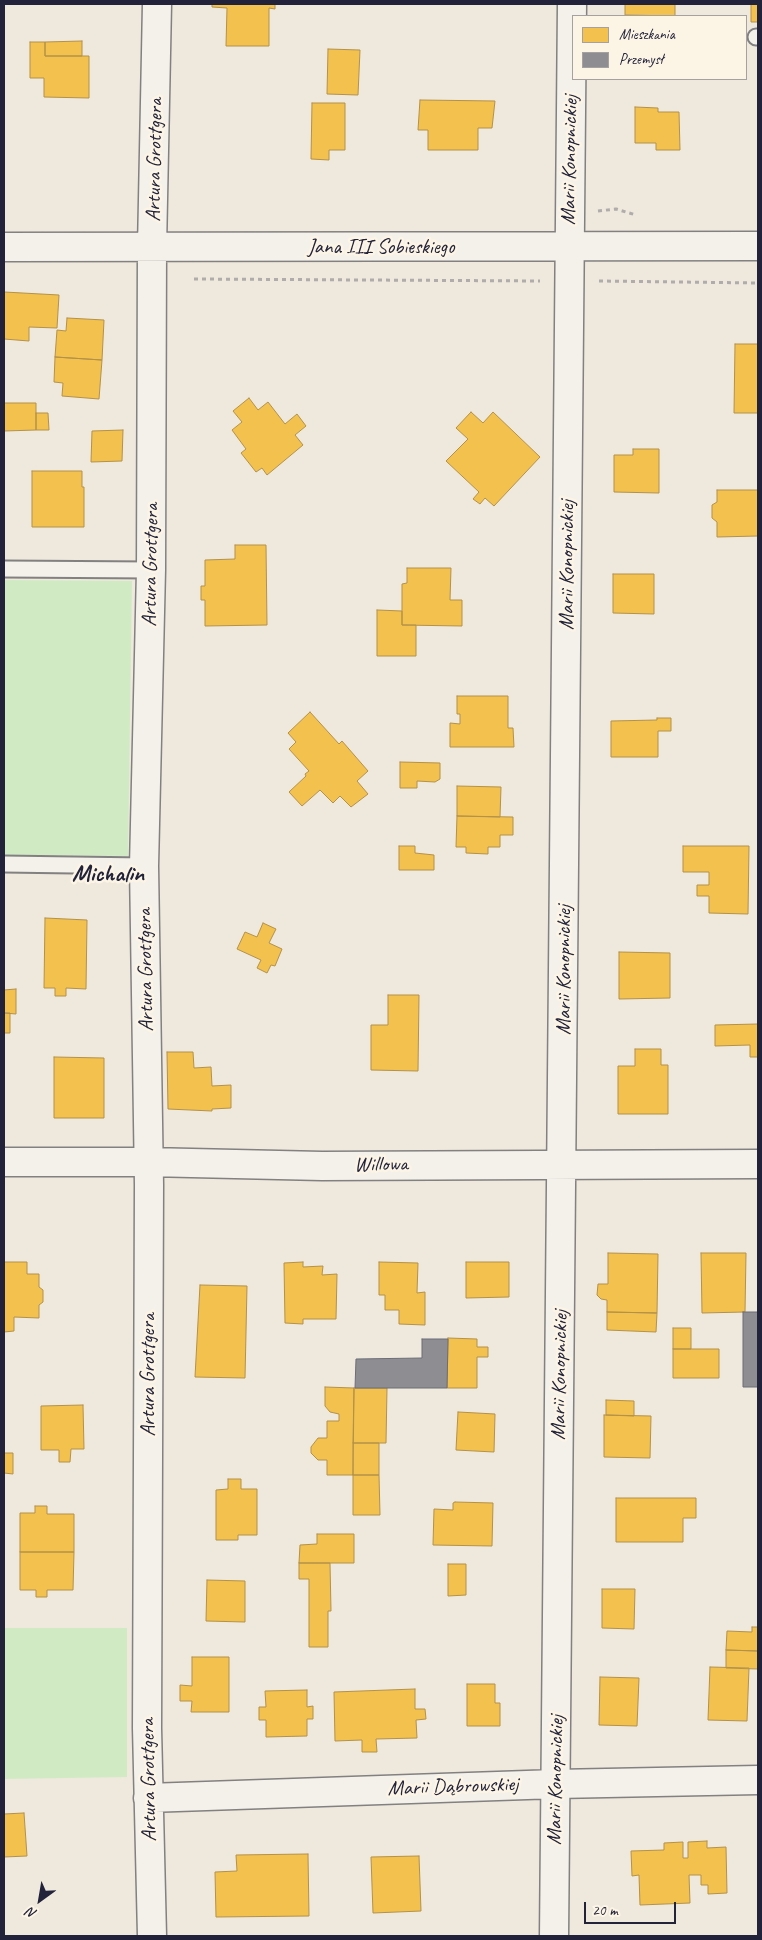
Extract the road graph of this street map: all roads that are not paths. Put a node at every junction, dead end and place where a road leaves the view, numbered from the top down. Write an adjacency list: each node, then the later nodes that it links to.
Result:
1 (157, 4): 6 (street, Artura Grottgera)
2 (572, 4): 3 (street, Marii Konopnickiej)
3 (570, 246): 4 (street, Jana III Sobieskiego); 6 (street, Jana III Sobieskiego); 13 (street, Marii Konopnickiej)
4 (758, 246)
5 (4, 247): 6 (street, Jana III Sobieskiego)
6 (152, 248): 8 (street, Artura Grottgera)
7 (4, 569): 8 (lane)
8 (151, 570): 10 (street, Artura Grottgera)
9 (4, 864): 10 (lane)
10 (144, 866): 12 (street, Artura Grottgera)
11 (4, 1162): 12 (street, Willowa)
12 (148, 1162): 13 (street, Willowa); 17 (street, Artura Grottgera)
13 (563, 1164): 14 (street, Willowa); 16 (street, Marii Konopnickiej)
14 (758, 1164)
15 (758, 1780): 16 (street, Marii Dąbrowskiej)
16 (556, 1784): 17 (street, Marii Dąbrowskiej); 19 (street, Marii Konopnickiej)
17 (148, 1798): 18 (street, Artura Grottgera)
18 (152, 1936)
19 (554, 1936)

